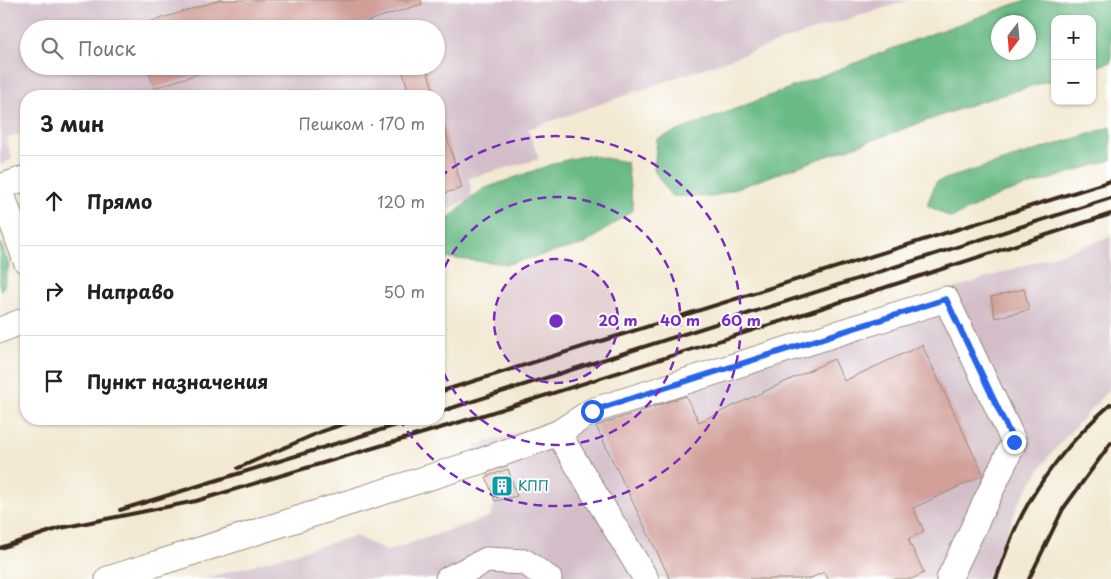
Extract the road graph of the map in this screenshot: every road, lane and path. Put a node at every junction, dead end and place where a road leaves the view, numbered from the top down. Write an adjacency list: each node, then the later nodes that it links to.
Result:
1 (20, 180): 2 (lane)
2 (0, 188): 3 (lane)
3 (20, 244)
4 (20, 322): 5 (lane)
5 (0, 330)
6 (558, 433): 7 (lane); 10 (lane); 11 (lane)
7 (108, 579)
8 (448, 579): 9 (lane)
9 (550, 579)
10 (646, 579)
11 (950, 579)

